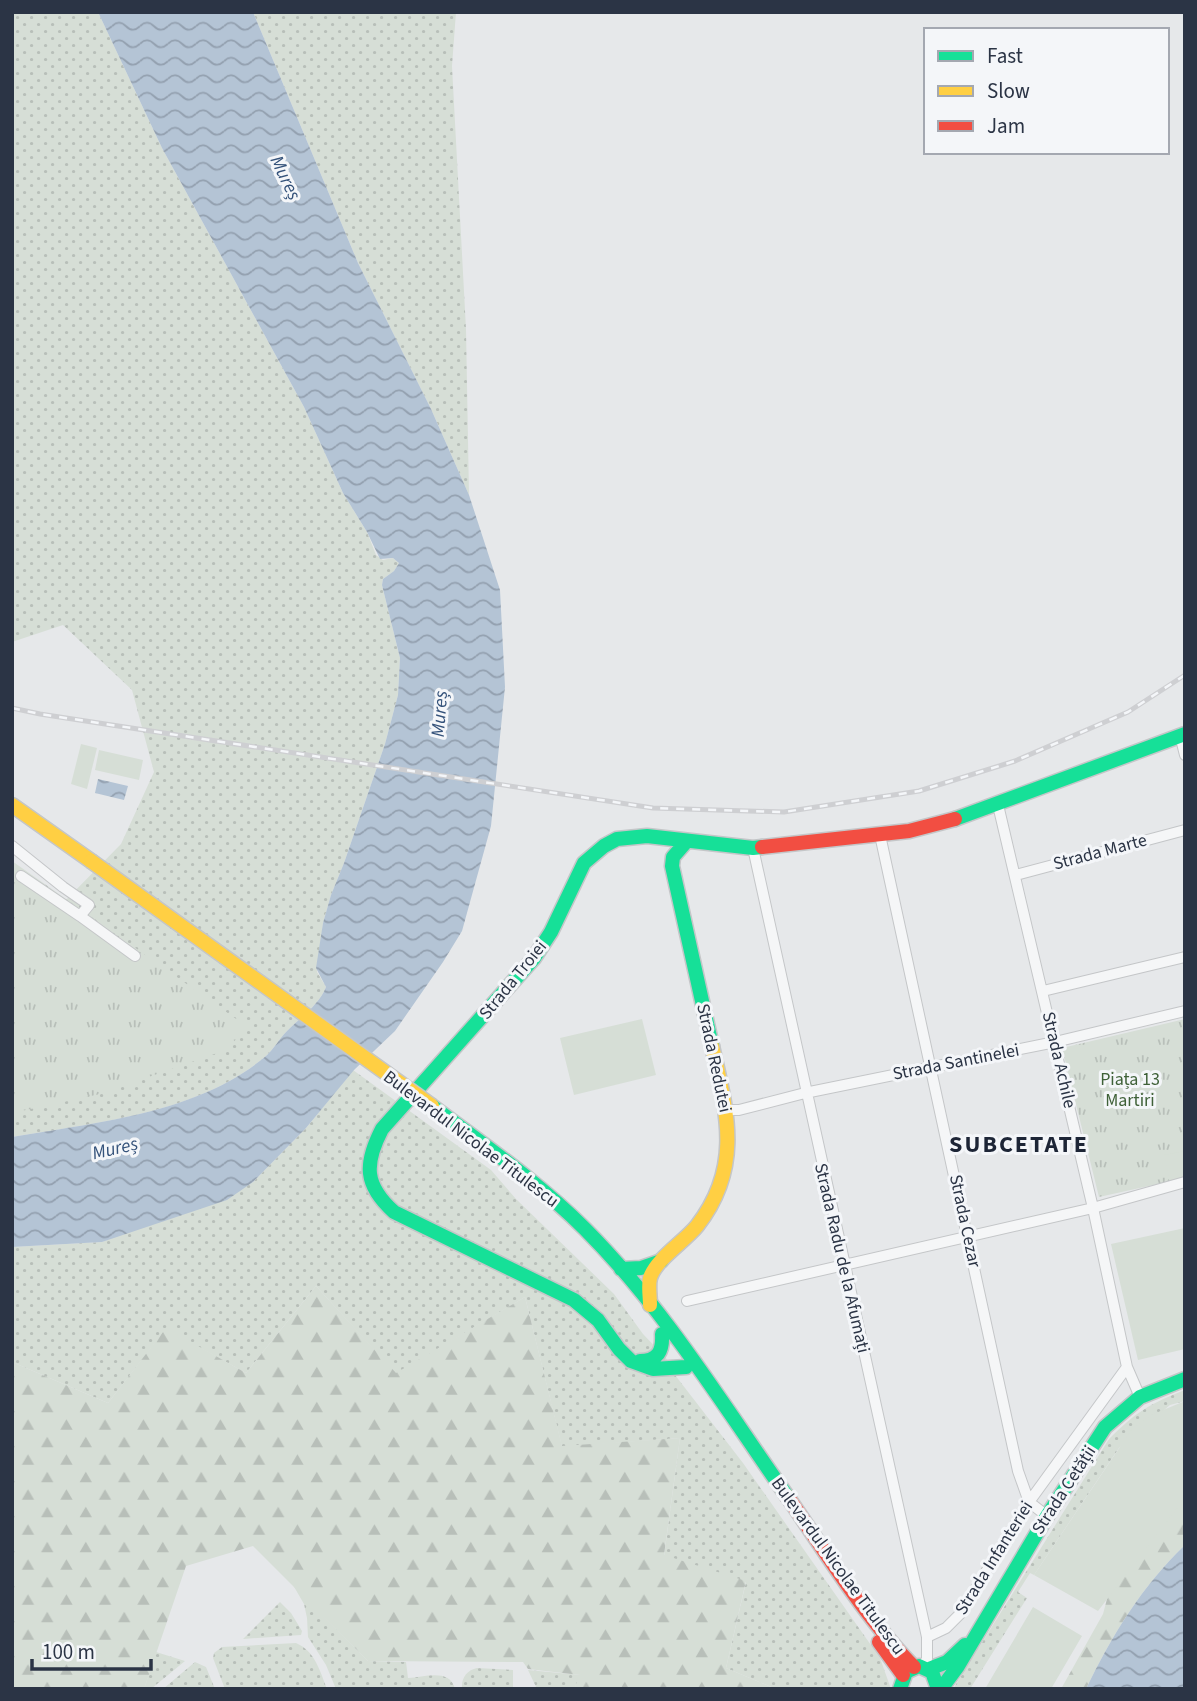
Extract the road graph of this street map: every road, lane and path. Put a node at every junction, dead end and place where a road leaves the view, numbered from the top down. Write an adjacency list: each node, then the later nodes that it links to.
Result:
1 (1182, 734): 2 (street); 4 (main road, Strada Troiei)
2 (1185, 755)
3 (12, 805): 11 (main road, Bulevardul Nicolae Titulescu)
4 (998, 805): 7 (main road, Strada Troiei); 12 (street, Strada Achile)
5 (12, 816): 11 (main road, Bulevardul Nicolae Titulescu)
6 (1185, 830): 12 (street, Strada Marte)
7 (880, 835): 10 (main road, Strada Troiei); 20 (street, Strada Cezar)
8 (686, 842): 10 (main road, Strada Troiei); 23 (main road, Strada Redutei); 33 (main road, Strada Troiei)
9 (12, 846): 14 (street)
10 (753, 848): 21 (street, Strada Radu de la Afumați)
11 (89, 864): 22 (main road, Bulevardul Nicolae Titulescu)
12 (1016, 875): 17 (street, Strada Achile)
13 (21, 876): 14 (street)
14 (80, 916): 15 (street)
15 (135, 956)
16 (1185, 957): 17 (street)
17 (1043, 991): 19 (street, Strada Achile)
18 (1185, 1012): 19 (street, Strada Santinelei)
19 (1055, 1042): 20 (street, Strada Santinelei); 25 (street, Strada Achile)
20 (930, 1067): 21 (street, Strada Santinelei); 26 (street, Strada Cezar)
21 (806, 1093): 23 (street, Strada Santinelei); 28 (street, Strada Radu de la Afumați)
22 (429, 1110): 29 (main road, Bulevardul Nicolae Titulescu); 32 (main road, Bulevardul Nicolae Titulescu)
23 (727, 1110): 27 (main road, Strada Redutei)
24 (1185, 1182): 25 (street)
25 (1093, 1208): 26 (street); 35 (street, Strada Achile)
26 (968, 1236): 28 (street); 38 (street, Strada Cezar)
27 (661, 1261): 29 (main road); 31 (main road)
28 (844, 1265): 30 (street); 41 (street, Strada Radu de la Afumați)
29 (621, 1269): 31 (main road, Bulevardul Nicolae Titulescu)
30 (687, 1301)
31 (650, 1305): 42 (main road, Bulevardul Nicolae Titulescu)
32 (662, 1334): 33 (main road); 34 (main road, Bulevardul Nicolae Titulescu)
33 (631, 1361): 34 (main road)
34 (686, 1367): 42 (main road, Bulevardul Nicolae Titulescu)
35 (1127, 1367): 37 (street, Strada Achile); 38 (street, Strada Infanteriei)
36 (1185, 1379): 37 (main road, Strada Cetății)
37 (1140, 1397): 39 (main road, Strada Cetății)
38 (1029, 1503): 39 (street); 41 (street, Strada Infanteriei)
39 (1047, 1516): 40 (main road, Strada Cetății)
40 (975, 1634): 42 (main road, Strada Cetății); 43 (main road, Strada Cetății)
41 (927, 1637): 42 (street, Strada Radu de la Afumați)
42 (914, 1673): 43 (main road, Strada Cetății)
43 (939, 1689)

